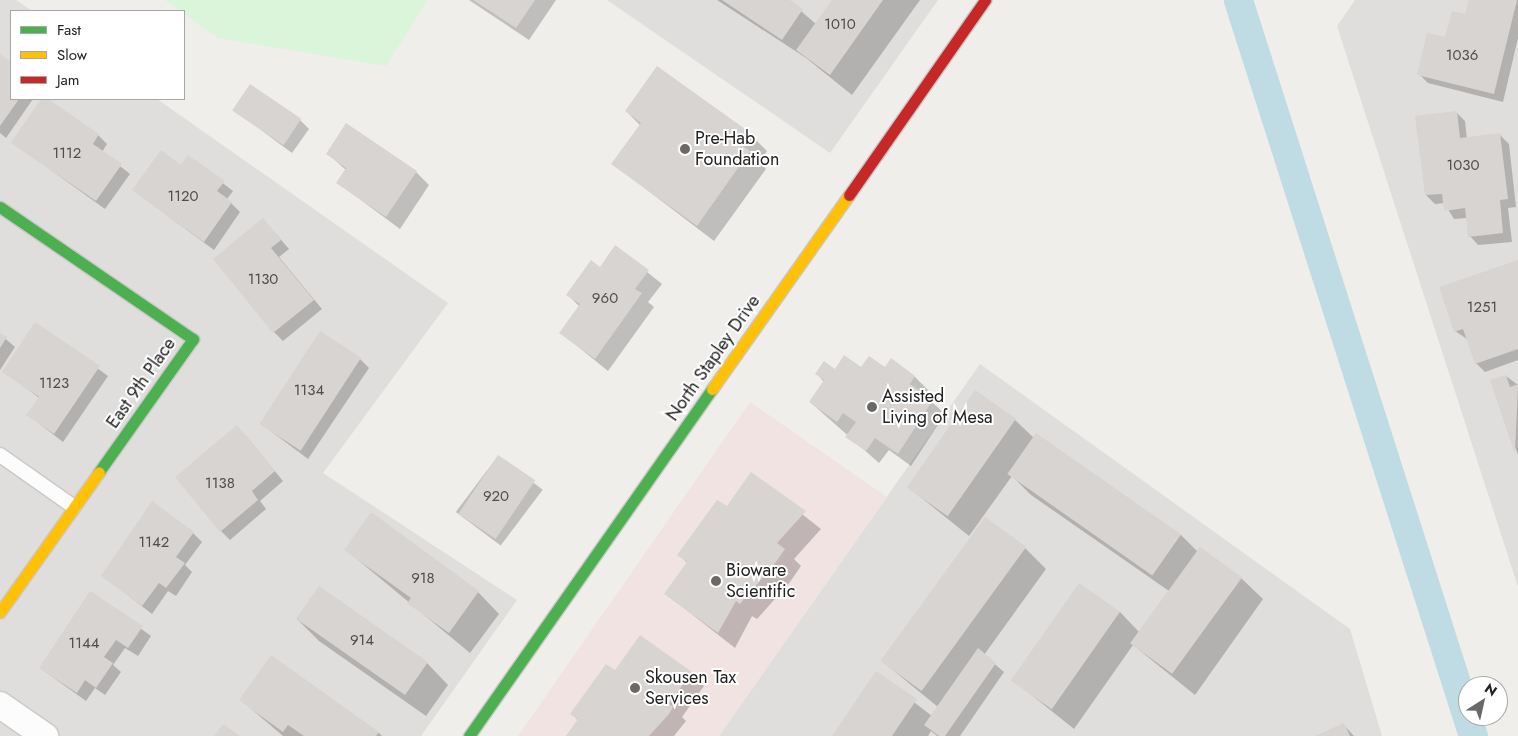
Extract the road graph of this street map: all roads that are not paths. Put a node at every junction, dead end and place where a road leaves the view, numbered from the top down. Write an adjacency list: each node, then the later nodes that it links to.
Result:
1 (985, 0): 8 (main road, North Stapley Drive)
2 (0, 207): 4 (main road, East 9th Place)
3 (0, 455): 4 (lane)
4 (74, 507): 5 (main road, East 9th Place)
5 (0, 612)
6 (0, 705): 7 (street)
7 (44, 736)
8 (469, 736)

